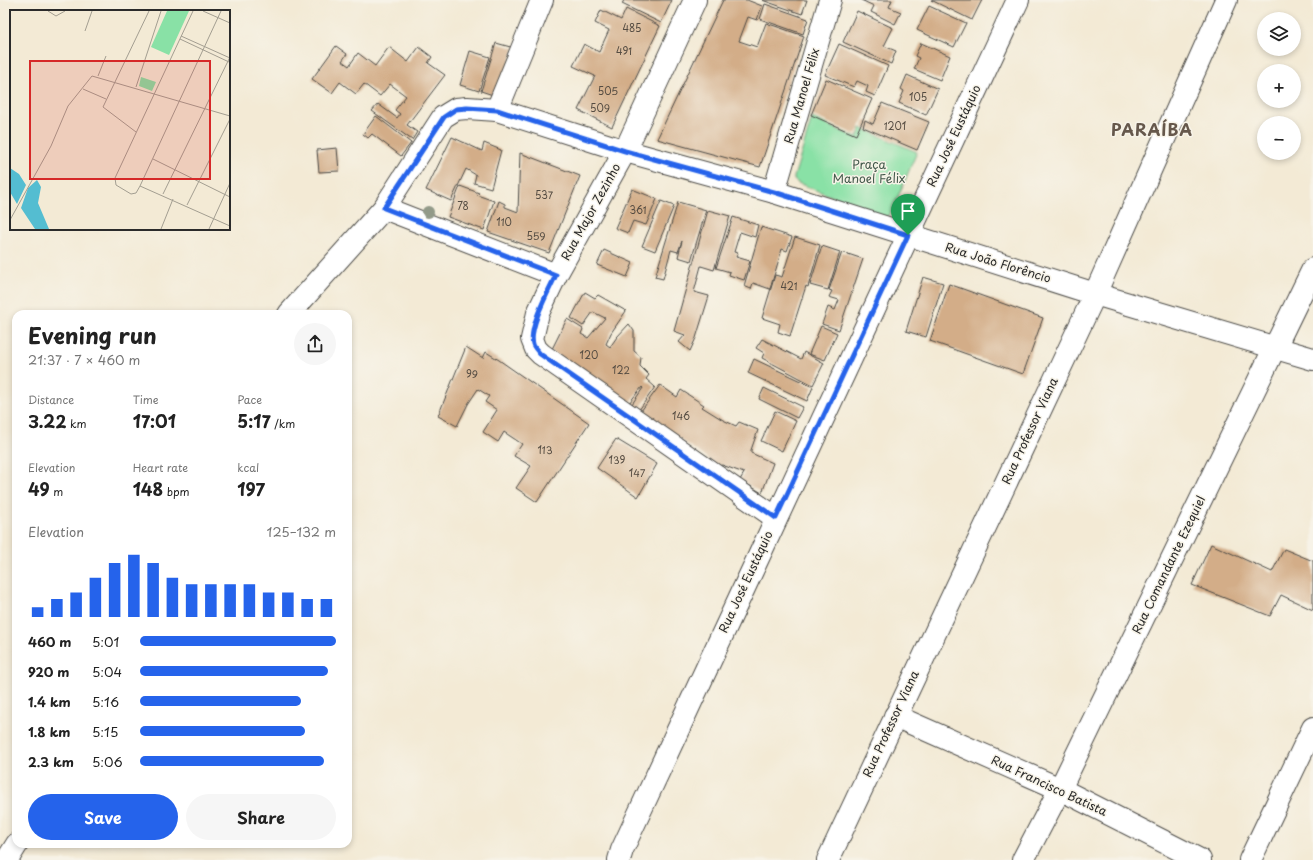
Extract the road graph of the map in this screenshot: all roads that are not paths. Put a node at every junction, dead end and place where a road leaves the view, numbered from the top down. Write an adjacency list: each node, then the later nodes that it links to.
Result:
1 (542, 0): 6 (street)
2 (696, 0): 7 (street, Rua Major Zezinho)
3 (830, 0): 8 (street, Rua Manoel Félix)
4 (1018, 0): 10 (street, Rua José Eustáquio)
5 (1226, 0): 13 (street, Rua Professor Viana)
6 (497, 110): 7 (street, Rua João Florêncio); 9 (street, Rua João Florêncio)
7 (625, 151): 8 (street, Rua João Florêncio); 12 (street, Rua Major Zezinho)
8 (774, 192): 10 (street, Rua João Florêncio)
9 (384, 208): 12 (street); 14 (street, Rua João Florêncio)
10 (908, 235): 13 (street, Rua João Florêncio); 17 (street, Rua José Eustáquio)
11 (1313, 269): 15 (street, Rua Comandante Ezequiel)
12 (556, 275): 17 (street, Rua Major Zezinho)
13 (1095, 294): 15 (street, Rua João Florêncio); 18 (street, Rua Professor Viana)
14 (293, 310)
15 (1275, 349): 16 (street, Rua João Florêncio); 20 (street, Rua Comandante Ezequiel)
16 (1313, 359)
17 (776, 518): 23 (street, Rua José Eustáquio)
18 (895, 716): 20 (street, Rua Francisco Batista); 24 (street, Rua Professor Viana)
19 (1313, 728): 27 (street)
20 (1060, 789): 25 (street, Rua Comandante Ezequiel); 26 (street, Rua Francisco Batista)
21 (14, 848): 22 (street)
22 (7, 860)
23 (619, 860)
24 (828, 860)
25 (1023, 860)
26 (1200, 860)
27 (1250, 860)

